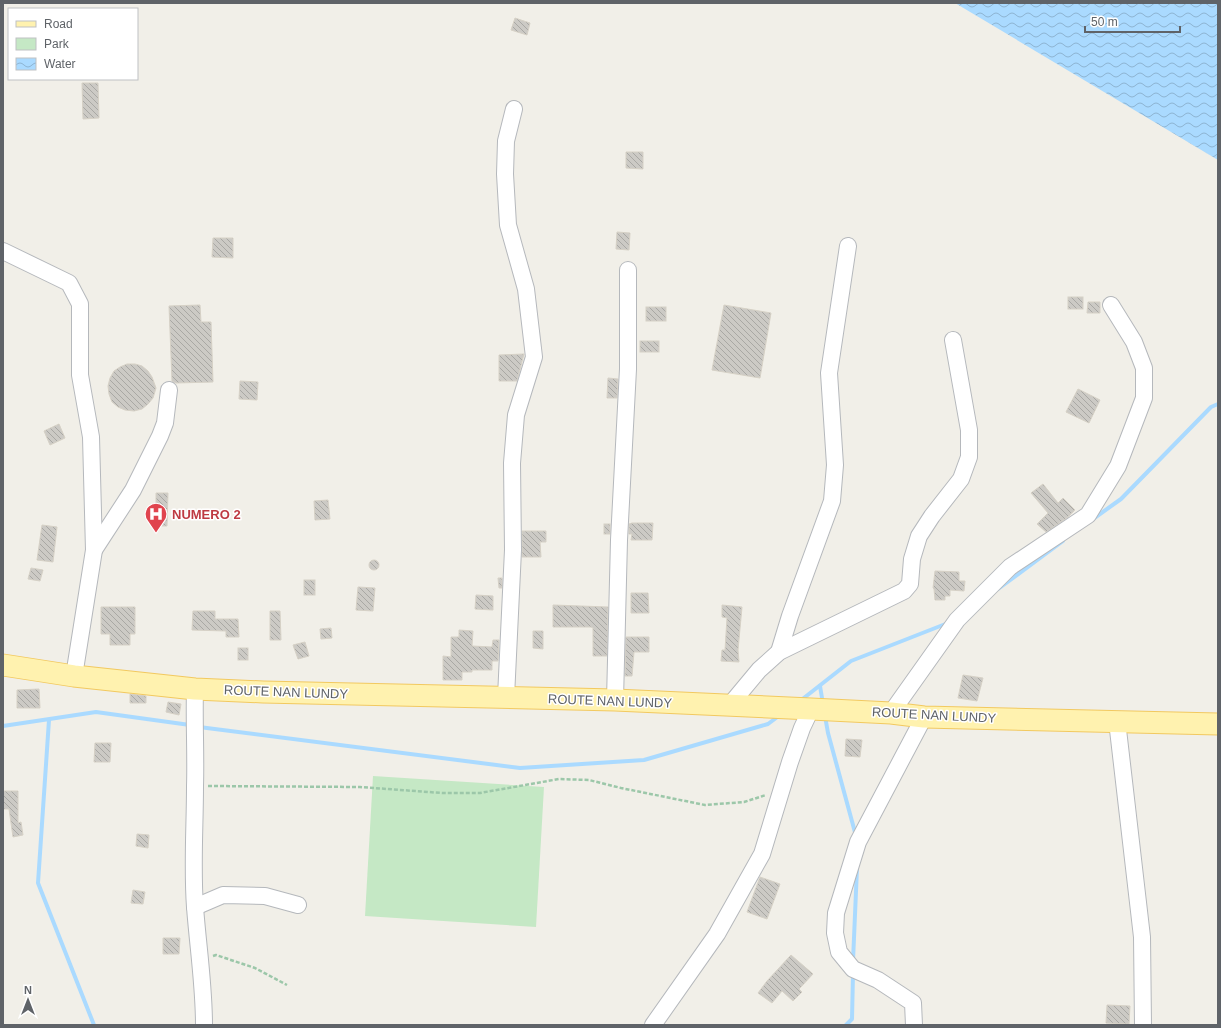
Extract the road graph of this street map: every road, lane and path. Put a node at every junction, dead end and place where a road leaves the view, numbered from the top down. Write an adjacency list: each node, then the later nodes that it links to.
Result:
1 (514, 109): 13 (street)
2 (848, 246): 9 (street)
3 (3, 251): 8 (street)
4 (628, 270): 14 (street)
5 (1111, 305): 17 (street)
6 (953, 340): 9 (street)
7 (169, 390): 8 (street)
8 (94, 550): 11 (street)
9 (779, 652): 15 (street)
10 (3, 665): 11 (main road, ROUTE NAN LUNDY)
11 (74, 676): 12 (main road, ROUTE NAN LUNDY)
12 (195, 689): 13 (main road, ROUTE NAN LUNDY); 21 (street)
13 (506, 697): 14 (main road, ROUTE NAN LUNDY)
14 (615, 700): 15 (main road, ROUTE NAN LUNDY)
15 (729, 706): 16 (main road, ROUTE NAN LUNDY)
16 (811, 709): 17 (main road, ROUTE NAN LUNDY); 22 (street)
17 (891, 713): 18 (main road, ROUTE NAN LUNDY)
18 (924, 717): 19 (main road, ROUTE NAN LUNDY); 29 (street)
19 (1117, 721): 20 (main road, ROUTE NAN LUNDY); 30 (street)
20 (1218, 724)
21 (196, 786): 22 (path); 24 (street)
22 (782, 790): 28 (street)
23 (298, 905): 24 (street)
24 (195, 906): 25 (street)
25 (200, 956): 26 (path); 27 (street)
26 (287, 986)
27 (204, 1025)
28 (653, 1025)
29 (914, 1025)
30 (1143, 1025)

